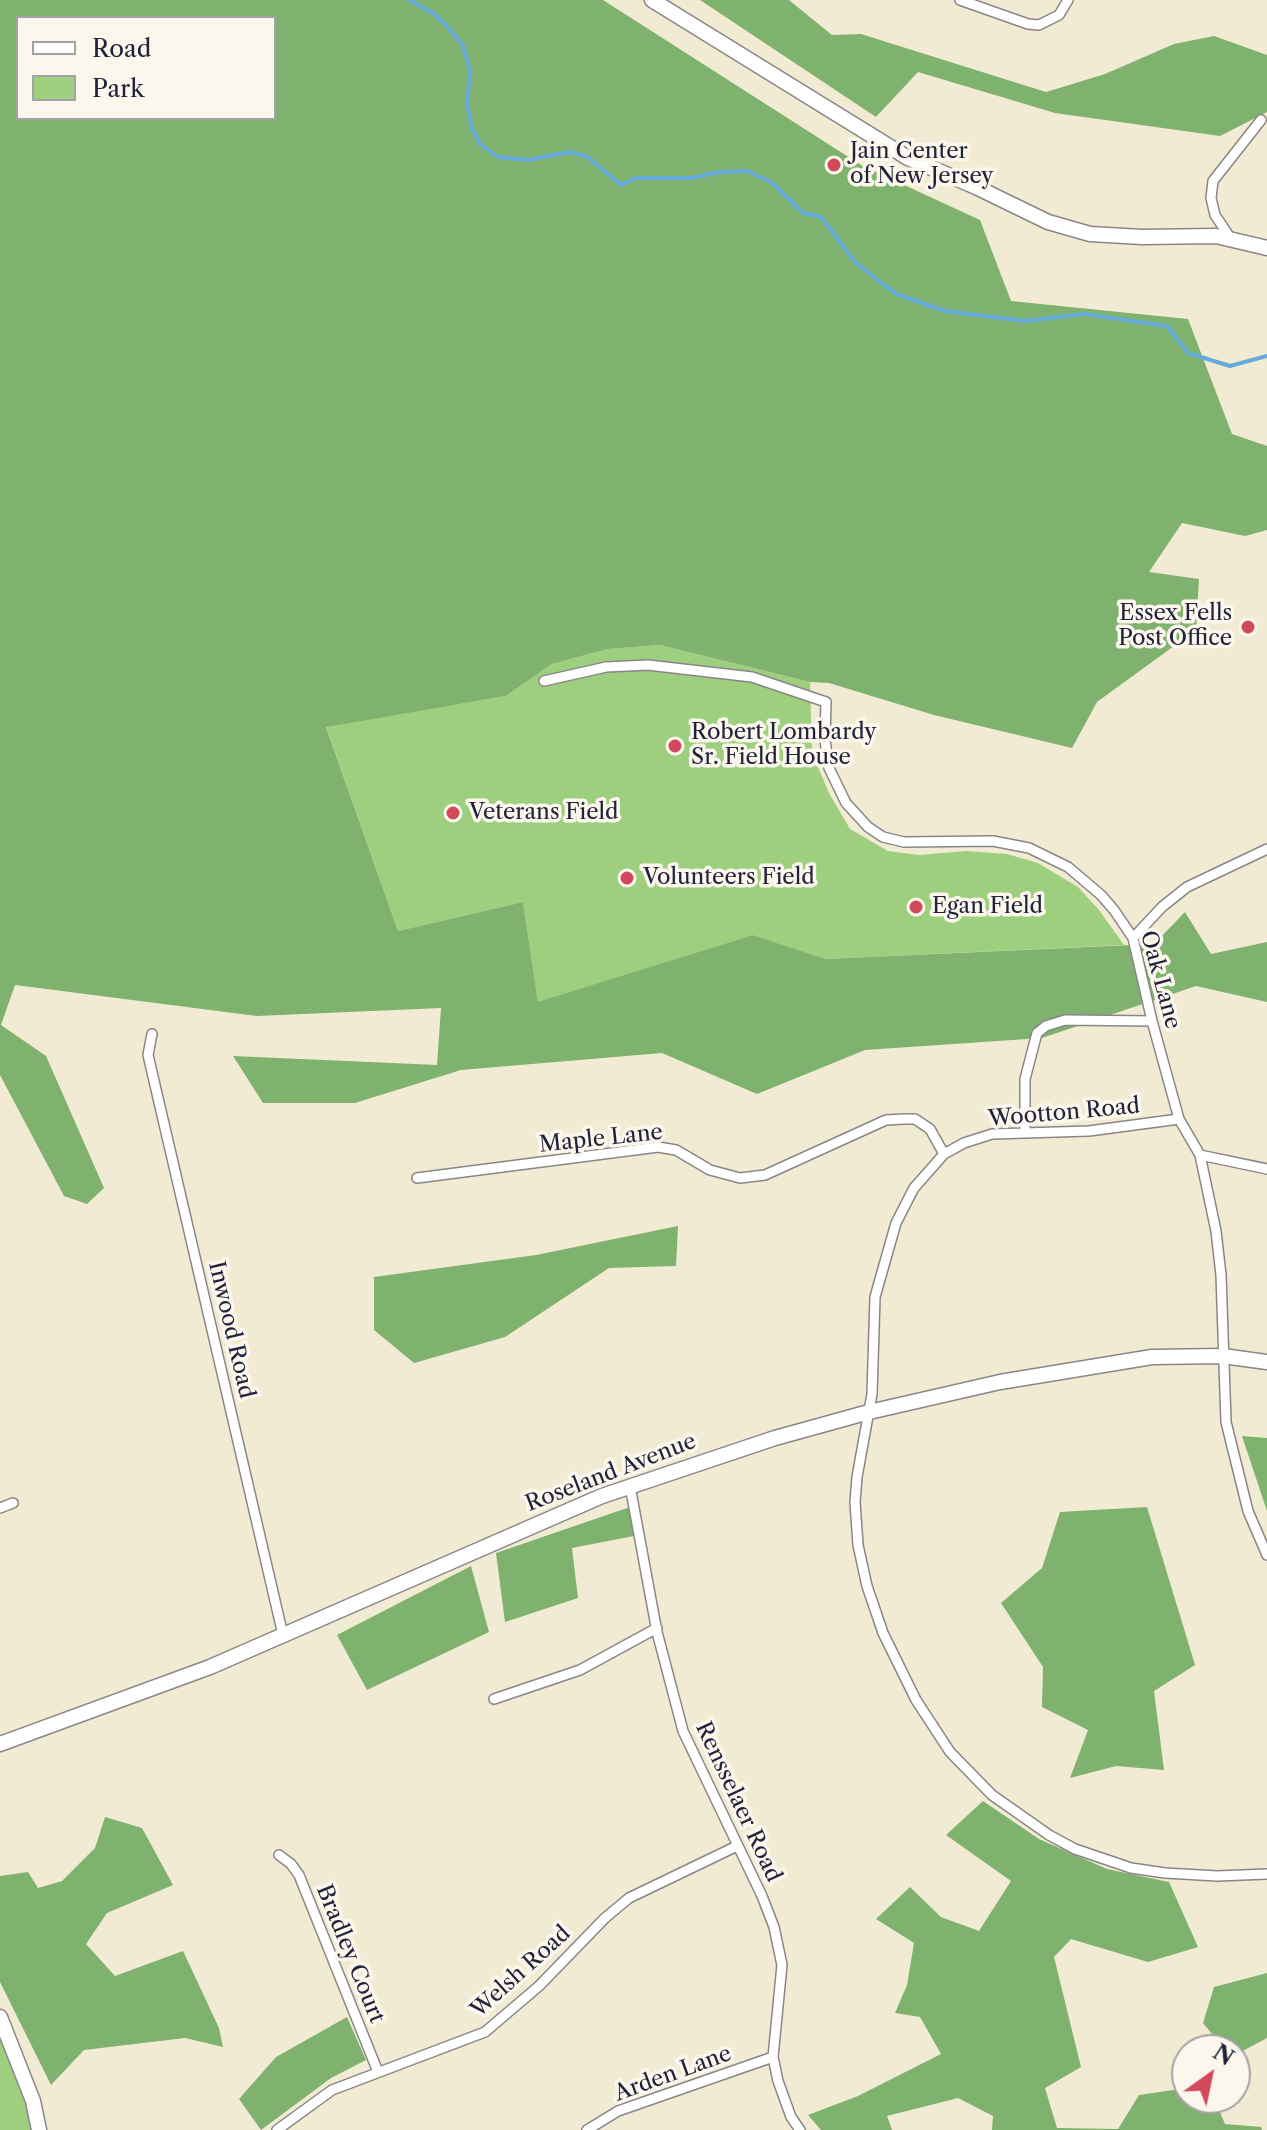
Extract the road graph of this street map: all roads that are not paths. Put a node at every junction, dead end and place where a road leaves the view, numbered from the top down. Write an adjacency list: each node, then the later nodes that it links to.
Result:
1 (652, 0): 5 (main road)
2 (960, 0): 3 (street)
3 (1068, 0)
4 (1261, 120): 5 (street)
5 (1231, 239): 6 (main road)
6 (1267, 248)
7 (544, 681): 9 (street, Oak Lane)
8 (1267, 849): 9 (street)
9 (1133, 938): 10 (street, Oak Lane)
10 (1152, 1021): 12 (street, Oak Lane); 13 (street)
11 (152, 1034): 26 (street, Inwood Road)
12 (1179, 1119): 13 (street, Wootton Road); 15 (street, Oak Lane)
13 (1025, 1132): 14 (street, Wootton Road)
14 (944, 1154): 17 (street, Maple Lane); 20 (street, Wootton Road)
15 (1200, 1155): 16 (street); 18 (street, Oak Lane)
16 (1267, 1169)
17 (417, 1178)
18 (1223, 1356): 19 (main road, Roseland Avenue); 20 (main road, Roseland Avenue); 24 (street, Oak Lane)
19 (1267, 1362)
20 (869, 1412): 21 (main road, Roseland Avenue); 31 (street, Wootton Road)
21 (630, 1486): 25 (street, Rensselaer Road); 26 (main road, Roseland Avenue)
22 (13, 1503): 23 (street)
23 (0, 1508)
24 (1267, 1555)
25 (657, 1628): 27 (street); 29 (street, Rensselaer Road)
26 (283, 1635): 28 (main road, Roseland Avenue)
27 (494, 1699)
28 (0, 1744)
29 (737, 1846): 33 (street, Rensselaer Road); 34 (street, Welsh Road)
30 (279, 1855): 34 (street, Bradley Court)
31 (1267, 1874)
32 (0, 2017): 35 (main road)
33 (773, 2057): 37 (street, Arden Lane); 38 (street, Rensselaer Road)
34 (378, 2072): 36 (street, Welsh Road)
35 (39, 2130)
36 (277, 2130)
37 (587, 2130)
38 (800, 2130)

